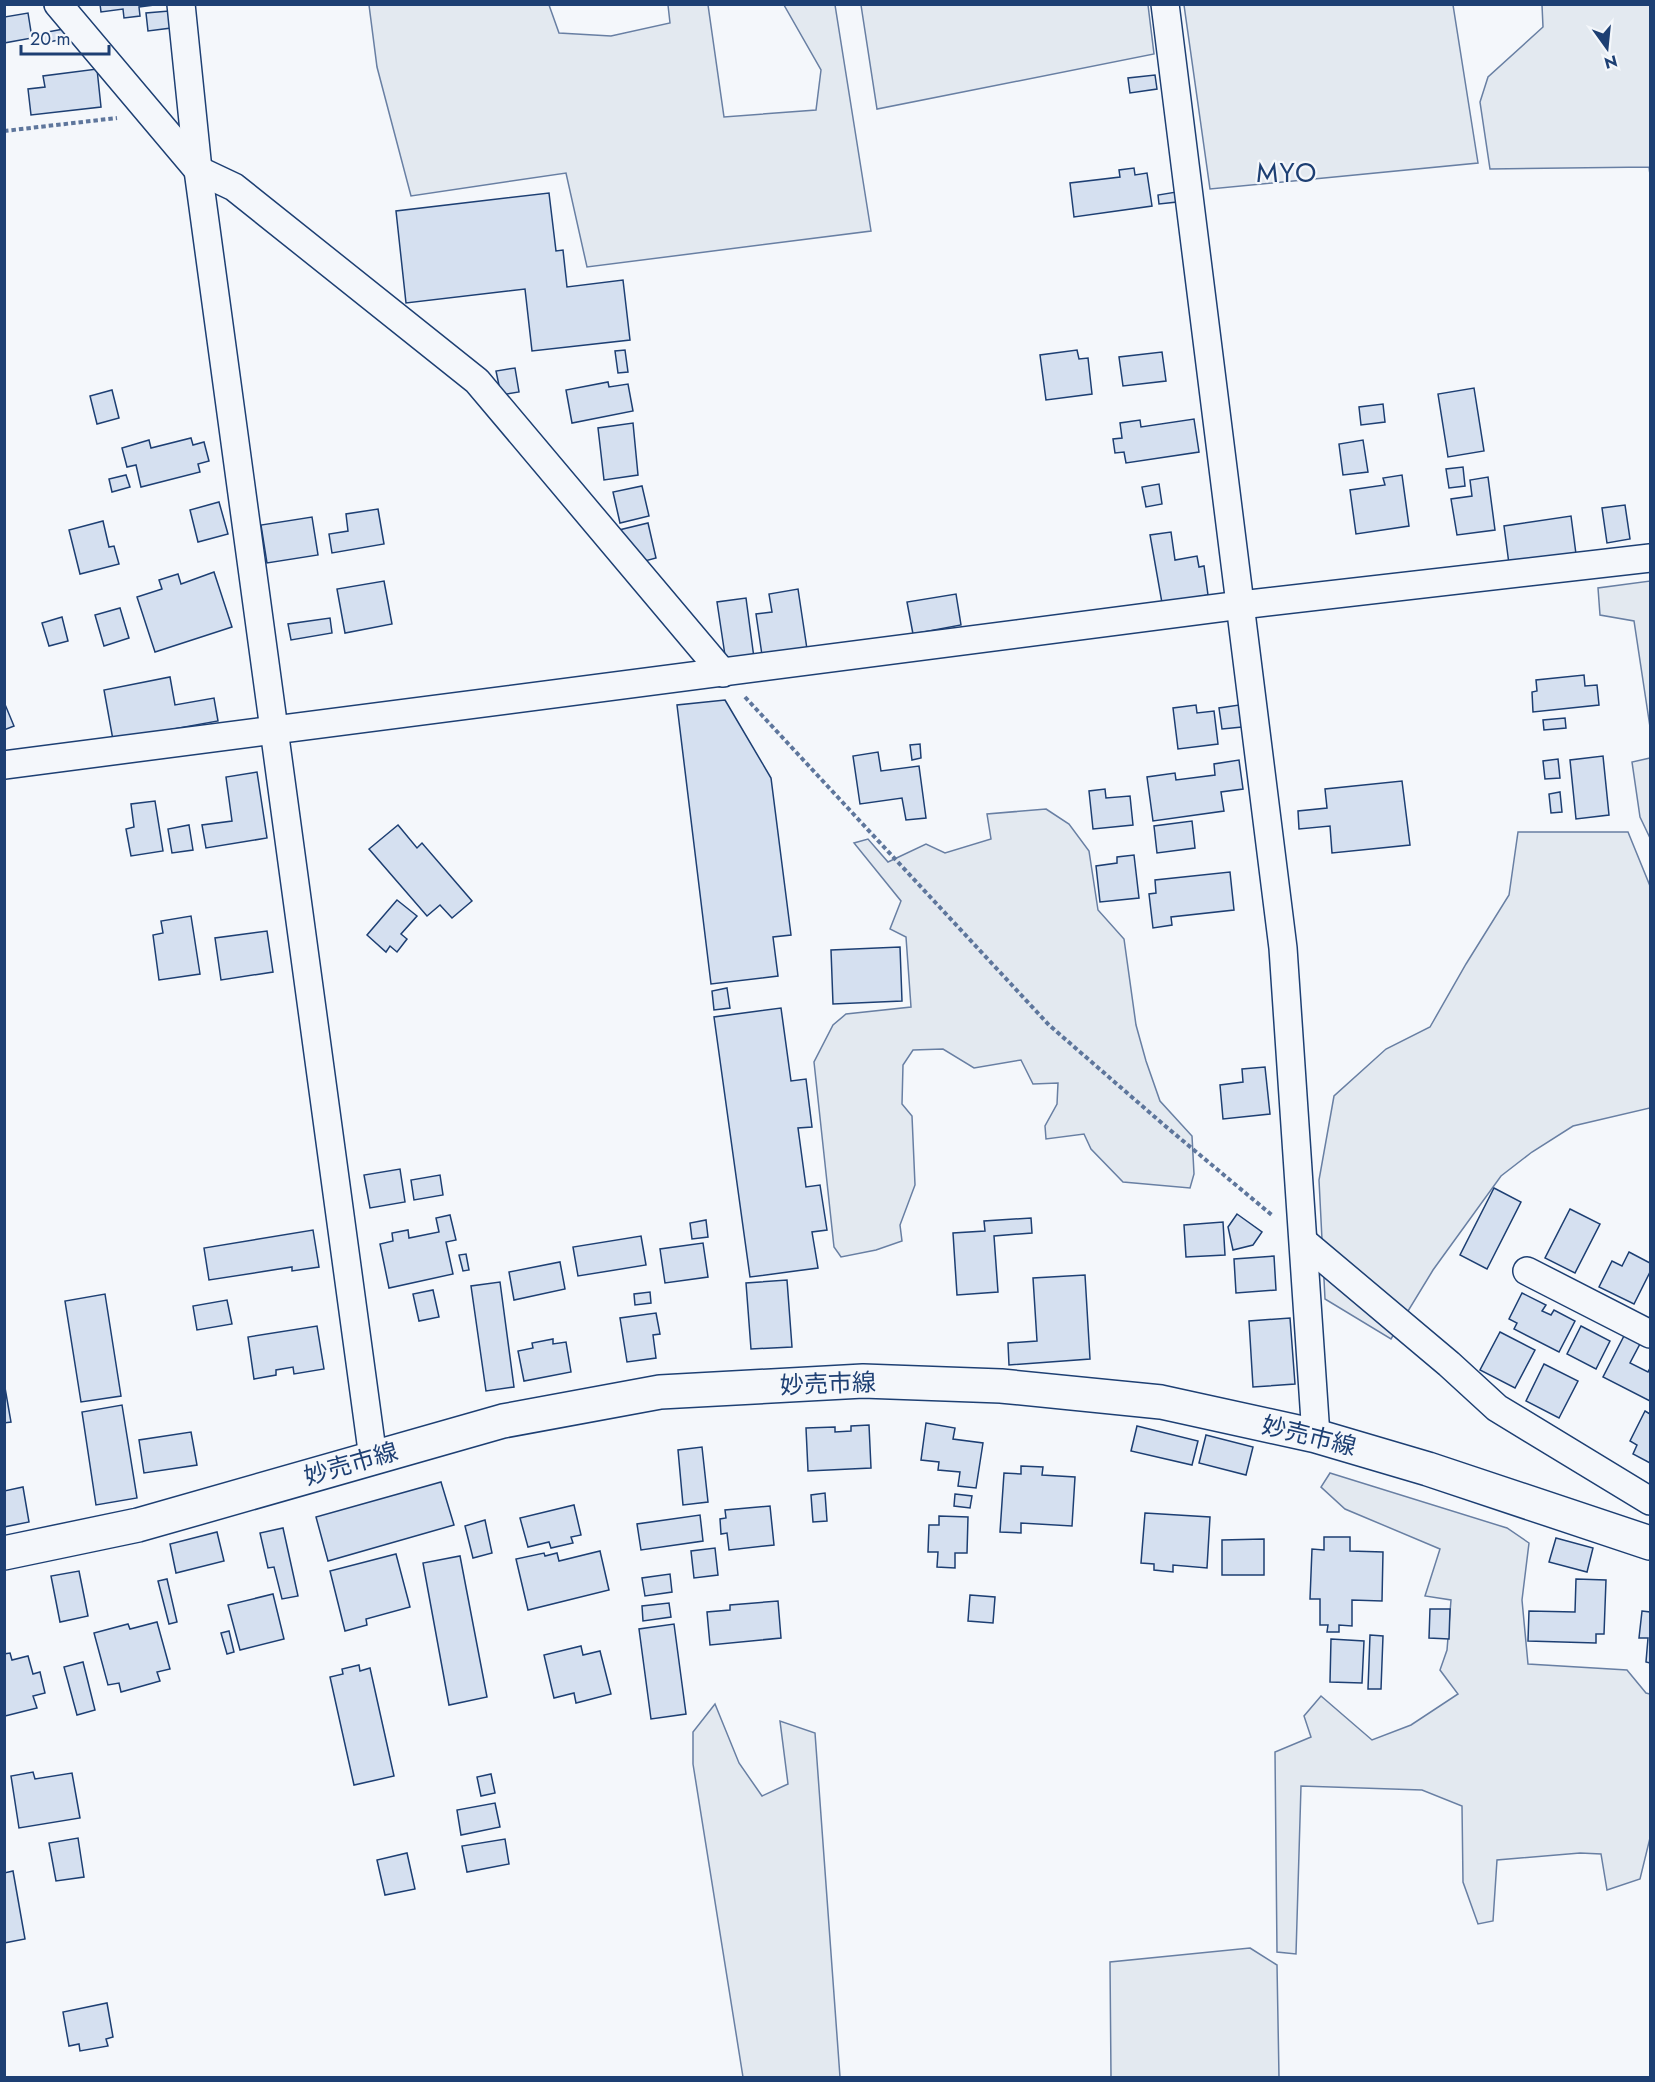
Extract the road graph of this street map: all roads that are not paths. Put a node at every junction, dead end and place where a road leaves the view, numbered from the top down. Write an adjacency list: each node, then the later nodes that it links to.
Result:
1 (58, 4): 4 (street)
2 (181, 4): 4 (street)
3 (1165, 4): 6 (street)
4 (198, 170): 7 (street); 8 (street)
5 (1650, 558): 6 (street)
6 (1241, 605): 7 (street); 10 (street)
7 (723, 673): 8 (street)
8 (273, 731): 9 (street); 14 (street)
9 (4, 765)
10 (1304, 1242): 13 (street); 15 (street)
11 (1527, 1271): 12 (street)
12 (1650, 1334)
13 (1316, 1436): 14 (main road, 妙売市線); 16 (main road, 妙売市線)
14 (373, 1458): 17 (main road, 妙売市線)
15 (1650, 1501)
16 (1650, 1543)
17 (4, 1553)

